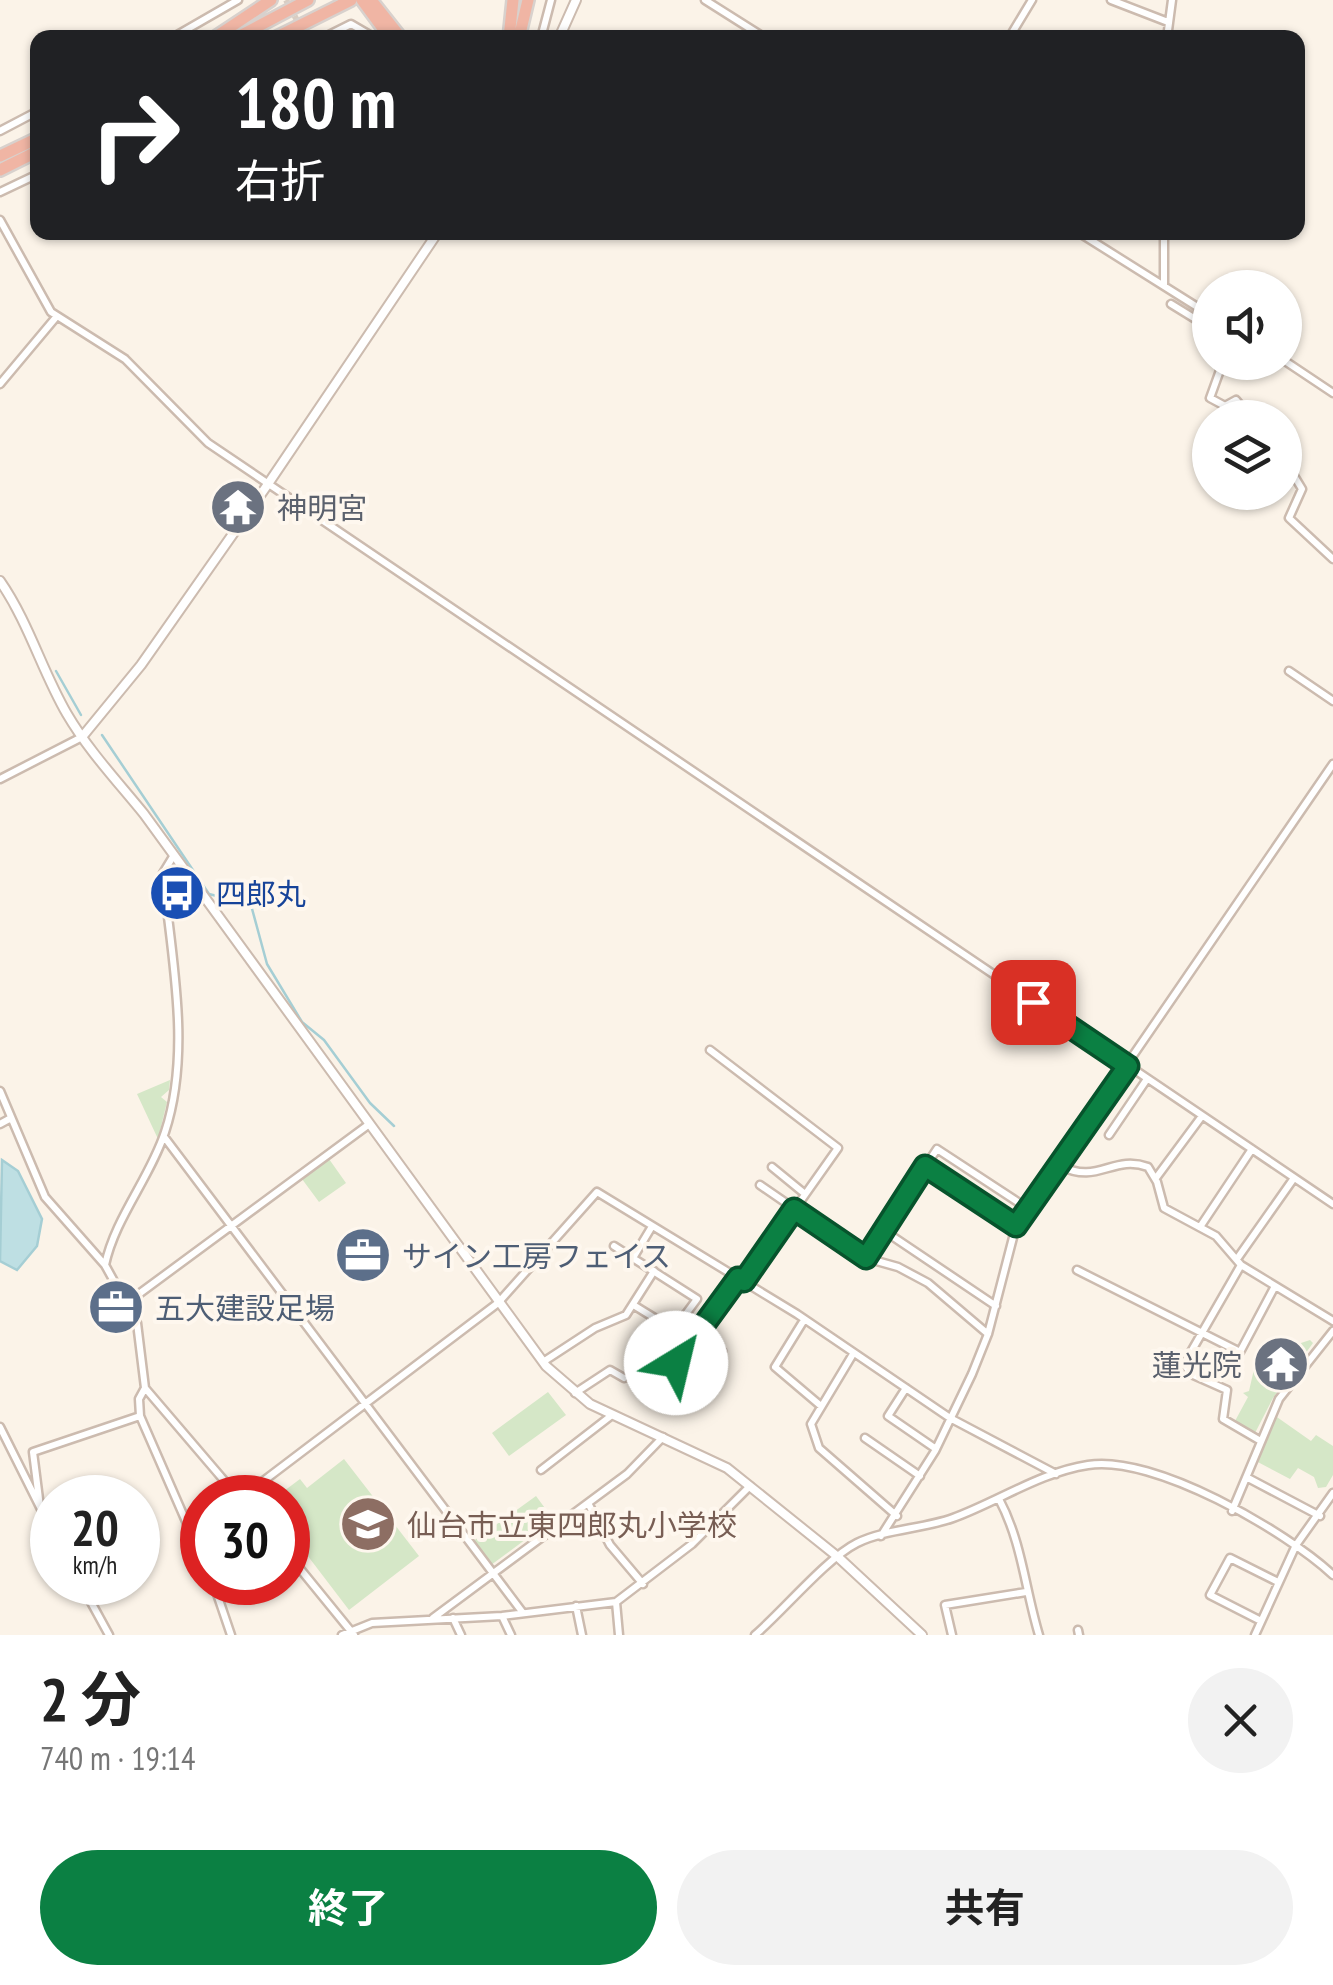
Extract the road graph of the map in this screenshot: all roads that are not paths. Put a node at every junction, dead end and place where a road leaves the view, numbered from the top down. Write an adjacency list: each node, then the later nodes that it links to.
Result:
1 (238, 0): 16 (street)
2 (271, 0): 17 (highway)
3 (308, 0): 18 (highway)
4 (362, 0): 23 (highway)
5 (371, 0): 24 (highway)
6 (514, 0): 25 (highway)
7 (528, 0): 26 (highway)
8 (551, 0): 27 (street)
9 (576, 0): 28 (street)
10 (705, 0): 29 (street)
11 (1032, 0): 30 (street)
12 (1110, 0): 15 (street)
13 (1172, 0): 15 (street)
14 (343, 2): 19 (highway); 20 (highway)
15 (1168, 22): 31 (street)
16 (186, 30)
17 (226, 30)
18 (251, 30)
19 (281, 30)
20 (290, 30)
21 (339, 30): 22 (street)
22 (361, 30)
23 (384, 30)
24 (395, 30)
25 (511, 30)
26 (521, 30)
27 (543, 30)
28 (563, 30)
29 (752, 30)
30 (1013, 30)
31 (1168, 30)
32 (30, 116): 33 (street)
33 (0, 132)
34 (30, 142): 35 (highway)
35 (0, 156)
36 (30, 156): 37 (highway)
37 (0, 170)
38 (30, 178): 39 (street)
39 (0, 192)
40 (0, 220): 47 (street)
41 (433, 240): 52 (street)
42 (1091, 240): 44 (street)
43 (1164, 240): 44 (street)
44 (1164, 286): 46 (street)
45 (1171, 304): 48 (street)
46 (1192, 304)
47 (56, 316): 50 (street); 52 (street)
48 (1192, 317)
49 (1302, 372): 51 (street)
50 (0, 384)
51 (1333, 393)
52 (268, 484): 58 (street); 63 (street)
53 (1292, 510): 54 (street)
54 (1333, 559)
55 (0, 581): 58 (street)
56 (1289, 671): 57 (street)
57 (1333, 702)
58 (82, 737): 60 (street); 61 (street)
59 (1333, 764): 63 (street)
60 (0, 779)
61 (174, 855): 69 (street); 71 (street)
62 (710, 1050): 79 (street)
63 (1128, 1066): 64 (street); 74 (street)
64 (1147, 1079): 66 (street); 70 (street)
65 (0, 1091): 67 (street)
66 (1202, 1116): 72 (street); 76 (street)
67 (11, 1118): 68 (street); 92 (street)
68 (0, 1124)
69 (368, 1125): 83 (street); 98 (street)
70 (1109, 1135)
71 (164, 1137): 83 (street); 92 (street)
72 (1252, 1149): 77 (street); 86 (street)
73 (925, 1166): 82 (street); 84 (street); 87 (street)
74 (1061, 1166): 76 (street); 82 (street)
75 (772, 1167): 79 (street)
76 (1156, 1178): 86 (street)
77 (1294, 1178): 80 (street); 91 (street)
78 (760, 1184): 81 (street)
79 (806, 1194): 81 (street)
80 (1333, 1204)
81 (794, 1209): 90 (street); 95 (street)
82 (1030, 1210): 84 (street)
83 (232, 1226): 97 (street); 115 (street)
84 (1016, 1226): 100 (street)
85 (651, 1228): 89 (street); 95 (street); 98 (street)
86 (1199, 1228): 91 (street)
87 (883, 1230): 90 (street); 100 (street)
88 (614, 1246): 89 (street)
89 (633, 1258): 94 (street)
90 (866, 1258): 105 (street)
91 (1239, 1262): 96 (street); 106 (street)
92 (105, 1265): 97 (street)
93 (1078, 1270): 106 (street)
94 (654, 1272): 99 (street); 99 (street)
95 (741, 1280): 101 (street); 104 (street)
96 (1275, 1286): 102 (street); 106 (street)
97 (127, 1302): 112 (street)
98 (498, 1303): 108 (street); 115 (street)
99 (635, 1306): 108 (street)
100 (996, 1306): 105 (street)
101 (804, 1320): 107 (street); 116 (street)
102 (1333, 1321)
103 (1333, 1331): 123 (street)
104 (699, 1332): 109 (street); 111 (street)
105 (988, 1334): 119 (street)
106 (1199, 1334): 123 (street)
107 (853, 1354): 113 (street); 116 (street)
108 (544, 1362): 114 (street)
109 (676, 1363)
110 (624, 1378): 114 (street)
111 (699, 1384)
112 (145, 1388): 118 (street); 128 (street)
113 (906, 1388): 119 (street); 124 (street)
114 (574, 1394): 117 (street)
115 (365, 1406): 129 (street); 144 (street)
116 (821, 1406): 139 (street)
117 (612, 1415): 121 (street); 125 (street)
118 (140, 1416): 127 (street); 137 (street)
119 (950, 1418): 124 (street); 126 (street)
120 (0, 1427): 133 (street)
121 (663, 1437): 132 (street); 136 (street)
122 (864, 1438): 130 (street)
123 (1259, 1440): 131 (street)
124 (936, 1449): 130 (street)
125 (542, 1470)
126 (1056, 1474): 135 (street); 138 (street)
127 (36, 1475)
128 (220, 1475)
129 (271, 1475)
130 (920, 1476): 139 (street)
131 (1248, 1478): 138 (street); 140 (street)
132 (750, 1486): 143 (street); 148 (street)
133 (30, 1487)
134 (1332, 1499): 140 (street)
135 (999, 1500): 141 (street); 149 (street)
136 (588, 1504): 144 (street); 148 (street)
137 (180, 1507)
138 (1232, 1511): 142 (street)
139 (897, 1516): 141 (street)
140 (1320, 1516): 142 (street)
141 (881, 1536): 143 (street)
142 (1296, 1545): 145 (street); 147 (street)
143 (838, 1557): 167 (street); 168 (street)
144 (492, 1574): 154 (street); 157 (street)
145 (1333, 1575)
146 (310, 1581): 159 (street)
147 (1278, 1582): 158 (street); 158 (street)
148 (643, 1584): 150 (street)
149 (1026, 1592): 169 (street); 170 (street)
150 (616, 1602): 153 (street); 166 (street)
151 (93, 1605): 160 (street)
152 (221, 1605): 161 (street)
153 (576, 1606): 154 (street); 165 (street)
154 (523, 1613): 155 (street)
155 (502, 1616): 156 (street); 164 (street)
156 (454, 1618): 157 (street); 163 (street)
157 (432, 1619): 159 (street)
158 (1262, 1621): 171 (street)
159 (352, 1632): 162 (street)
160 (109, 1635)
161 (231, 1635)
162 (342, 1635)
163 (460, 1635)
164 (511, 1635)
165 (582, 1635)
166 (619, 1635)
167 (755, 1635)
168 (922, 1635)
169 (952, 1635)
170 (1039, 1635)
171 (1255, 1635)

